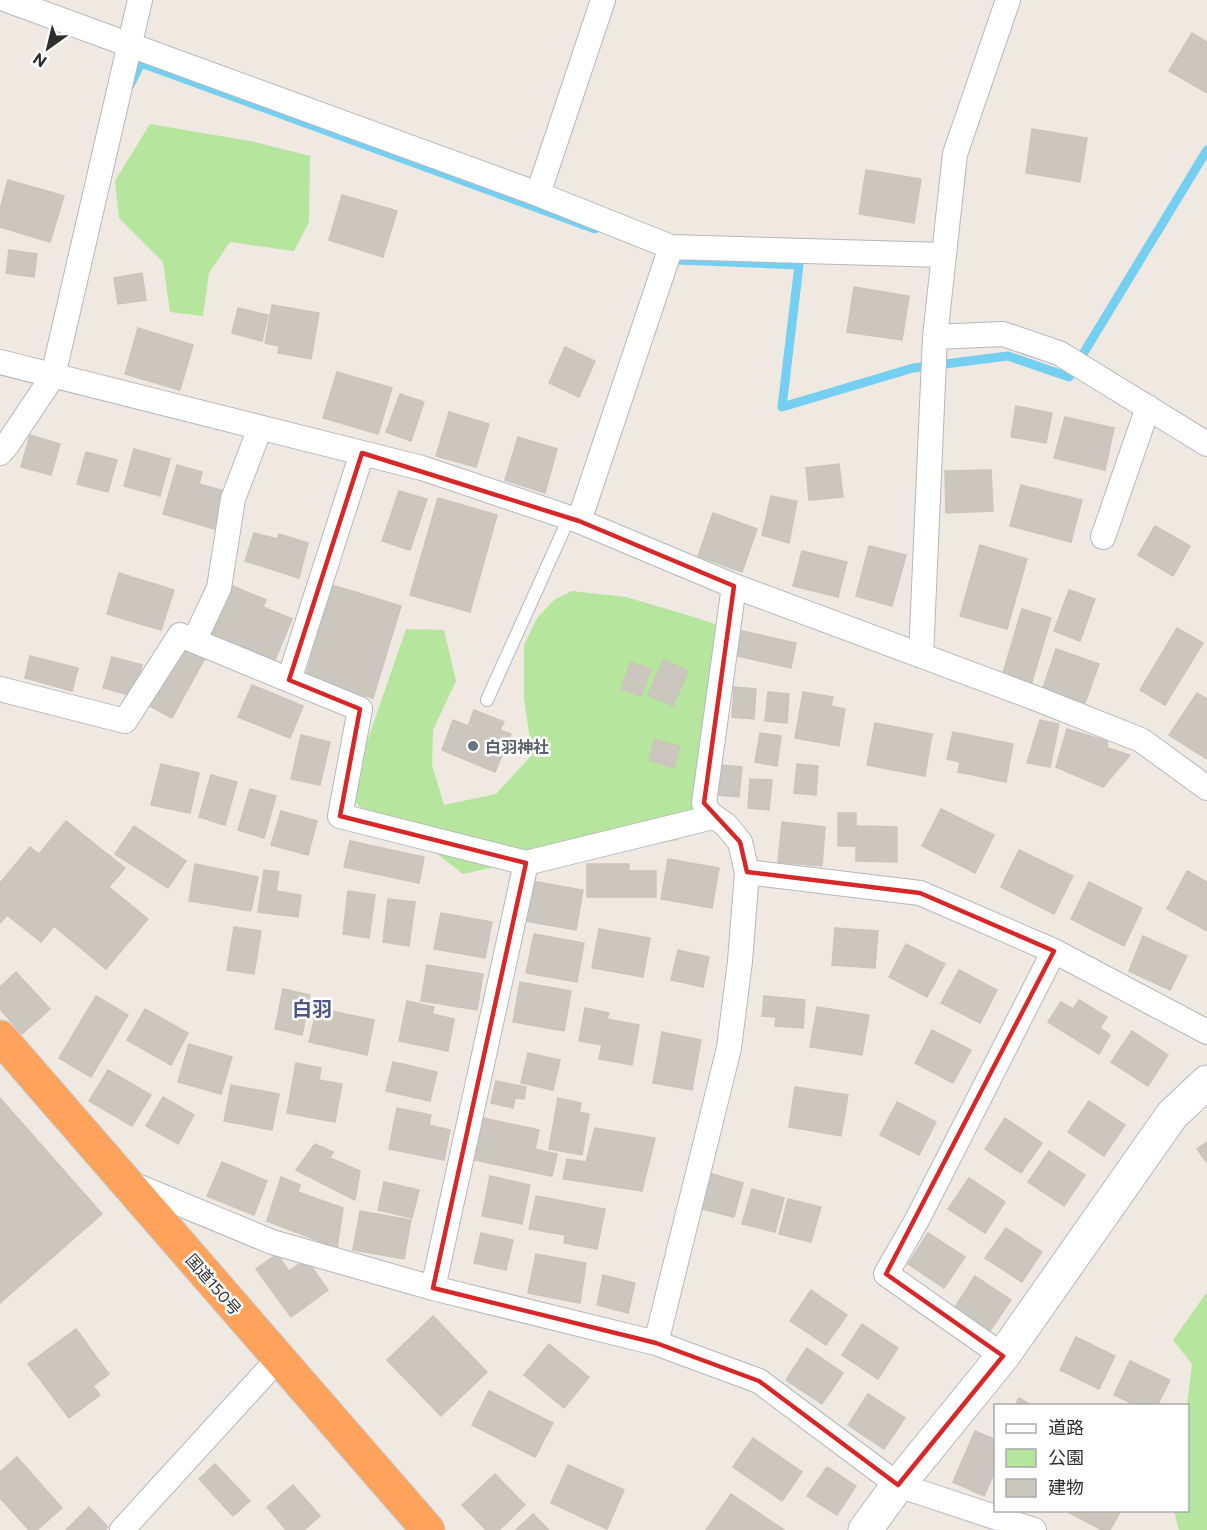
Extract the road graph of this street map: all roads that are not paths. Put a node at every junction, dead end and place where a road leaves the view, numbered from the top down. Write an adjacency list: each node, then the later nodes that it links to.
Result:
1 (6, 0): 5 (street)
2 (140, 0): 5 (street)
3 (603, 0): 6 (street)
4 (1008, 0): 8 (street)
5 (129, 45): 6 (street); 11 (street)
6 (538, 194): 7 (street)
7 (671, 247): 8 (street); 17 (street)
8 (943, 255): 9 (street)
9 (935, 337): 12 (street); 21 (street)
10 (0, 362): 11 (street)
11 (53, 376): 13 (street); 15 (street)
12 (1148, 407): 14 (street); 18 (street)
13 (260, 428): 16 (street); 20 (street)
14 (1207, 444)
15 (0, 453)
16 (362, 453): 17 (street); 22 (street)
17 (574, 520): 19 (street); 24 (lane)
18 (1103, 537)
19 (734, 586): 21 (street); 26 (street)
20 (194, 641): 22 (street); 23 (street)
21 (921, 656): 25 (street)
22 (289, 680): 27 (street)
23 (0, 689)
24 (487, 700)
25 (1207, 788)
26 (713, 816): 27 (street); 28 (street)
27 (526, 863): 34 (street)
28 (747, 872): 29 (street); 35 (street)
29 (1054, 951): 30 (street); 36 (street)
30 (1207, 1032)
31 (0, 1037): 33 (highway, 国道150号)
32 (1207, 1082): 36 (street)
33 (125, 1181): 34 (street); 37 (highway, 国道150号)
34 (433, 1288): 35 (street)
35 (656, 1343): 38 (street)
36 (1003, 1356): 38 (street)
37 (279, 1358): 39 (street); 40 (highway, 国道150号)
38 (898, 1485): 41 (street); 42 (street)
39 (123, 1530)
40 (428, 1530)
41 (865, 1530)
42 (1034, 1530)

